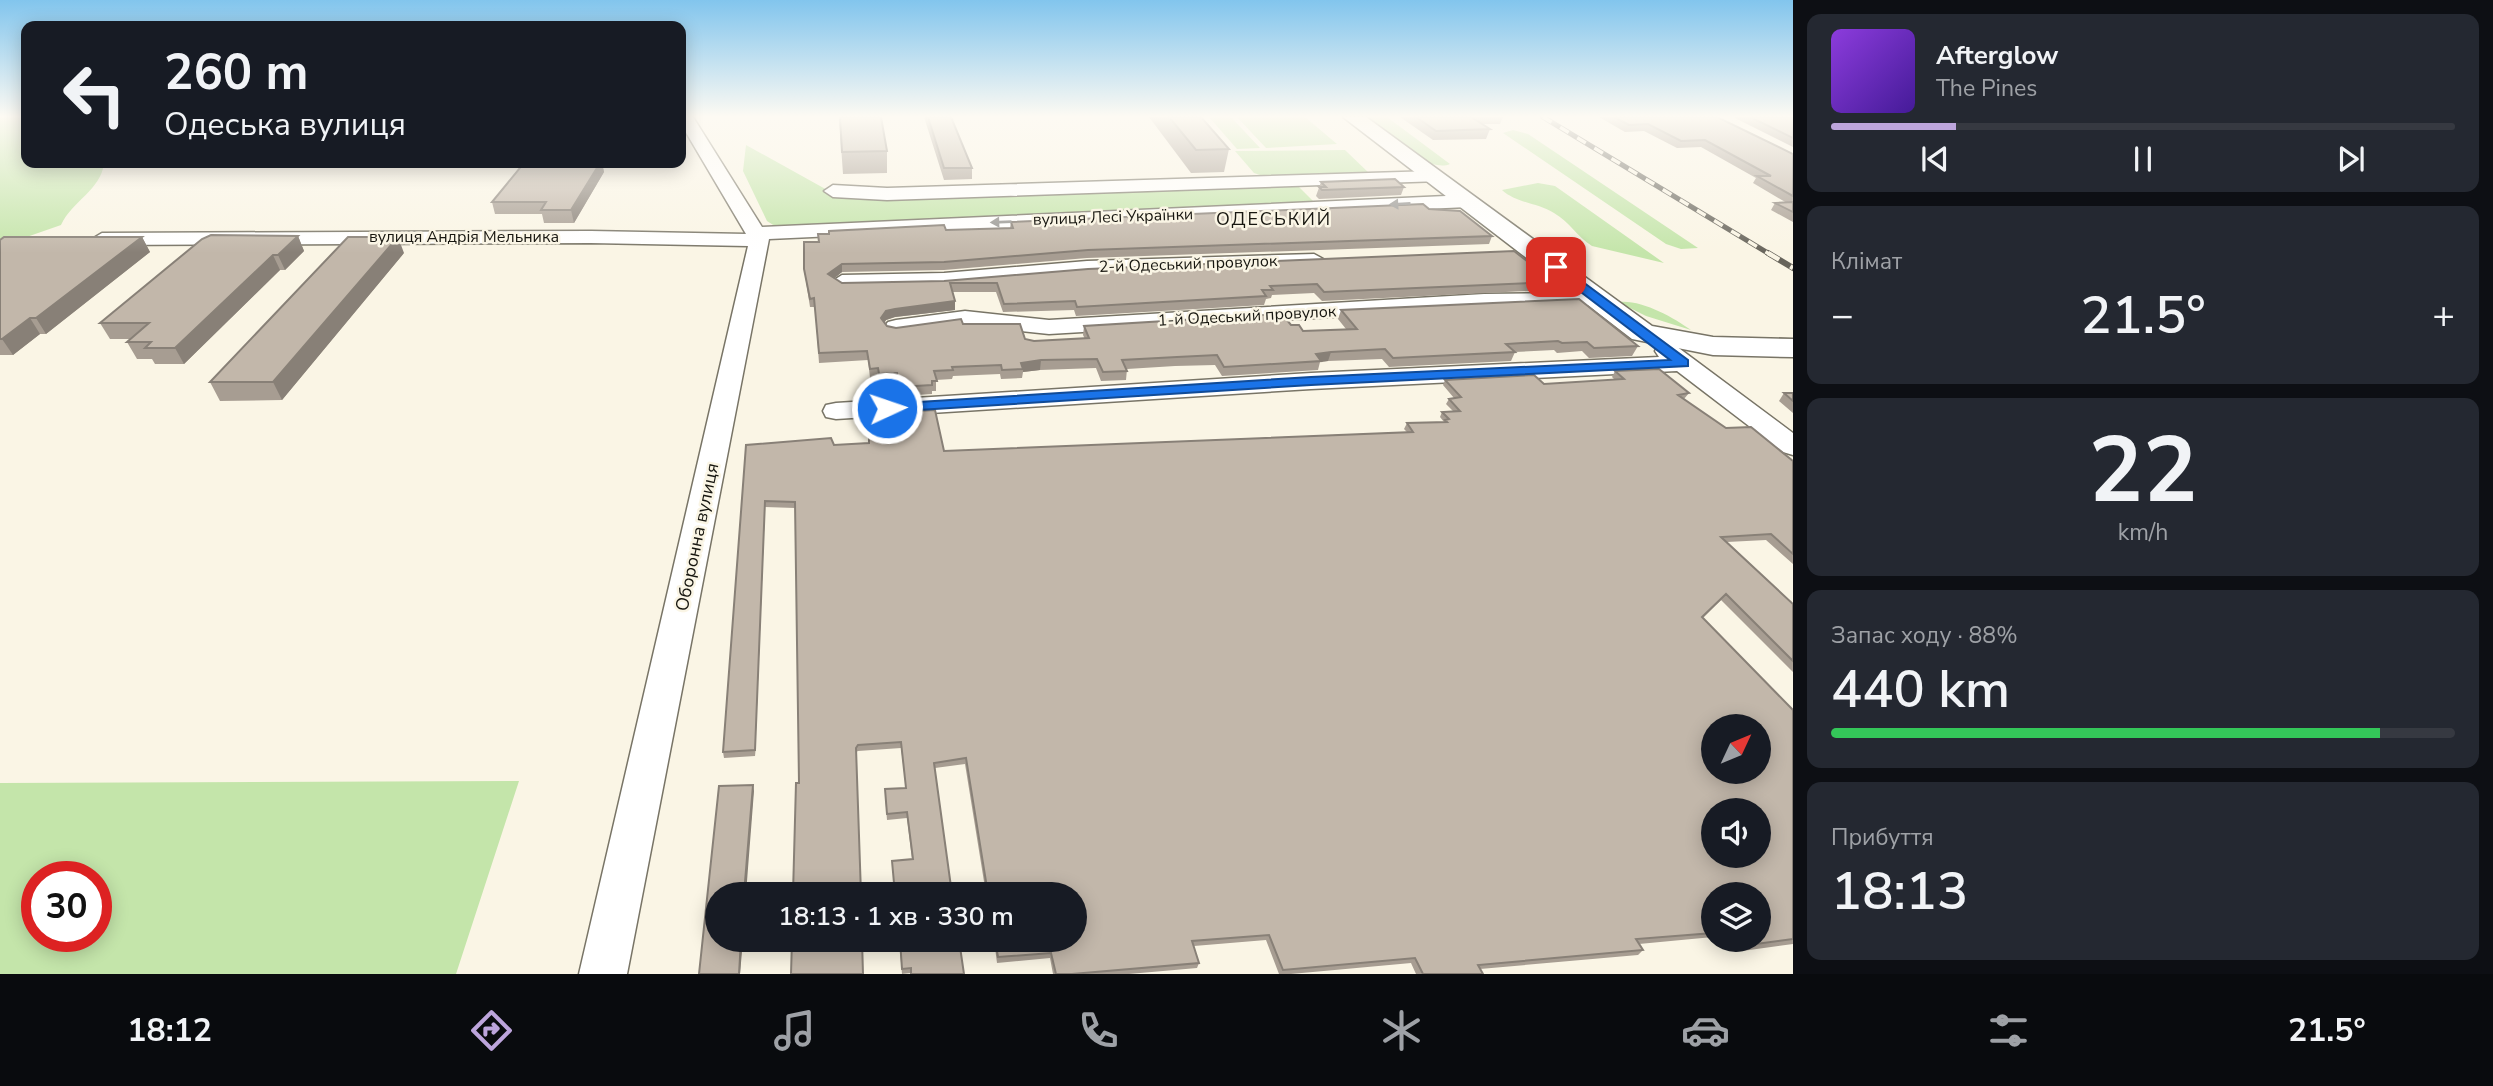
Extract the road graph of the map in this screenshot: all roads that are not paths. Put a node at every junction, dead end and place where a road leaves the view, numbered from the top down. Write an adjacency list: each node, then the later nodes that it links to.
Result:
1 (713, 162): 6 (street)
2 (1414, 162): 3 (main road)
3 (1434, 177): 4 (street, вулиця Лесі Українки); 5 (main road)
4 (833, 191)
5 (1468, 201): 6 (street, вулиця Лесі Українки, one-way to 6); 8 (main road)
6 (759, 237): 7 (street, вулиця Андрія Мельника); 19 (street, Оборонна вулиця)
7 (78, 239)
8 (1535, 251): 9 (street); 12 (main road)
9 (1505, 254)
10 (1336, 259): 11 (street, 2-й Одеський провулок)
11 (842, 282)
12 (1599, 299): 13 (street, 1-й Одеський провулок); 14 (main road)
13 (896, 327)
14 (1643, 333): 15 (main road); 16 (street)
15 (1793, 348)
16 (1683, 363): 17 (street); 18 (street)
17 (836, 411)
18 (1793, 446)
19 (603, 974)

